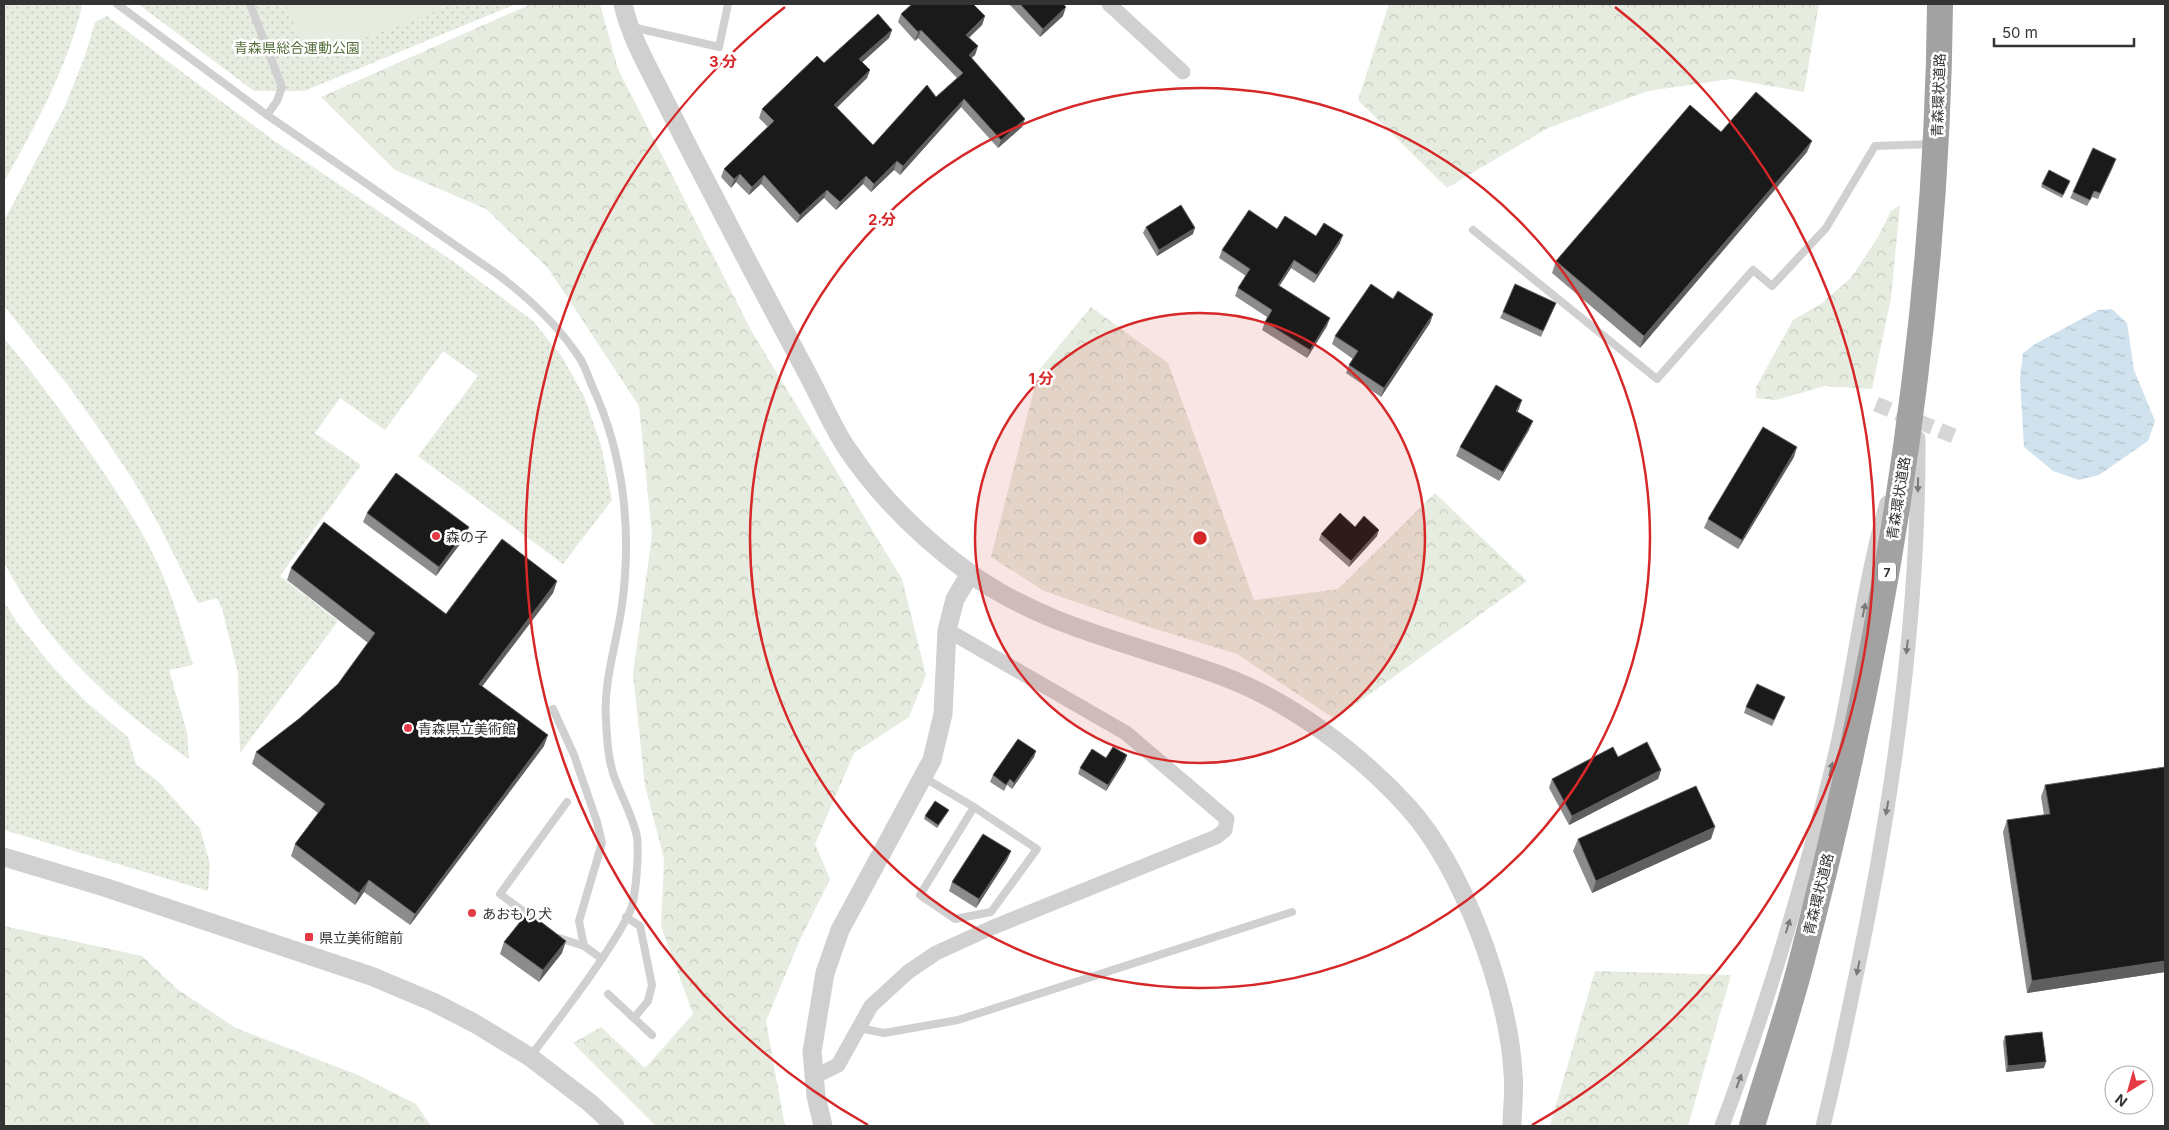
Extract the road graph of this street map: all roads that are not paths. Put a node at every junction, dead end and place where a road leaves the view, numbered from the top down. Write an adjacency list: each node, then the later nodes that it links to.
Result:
1 (117, 4): 9 (lane)
2 (250, 4): 9 (lane)
3 (623, 4): 7 (street)
4 (728, 4): 7 (lane)
5 (1109, 4): 8 (street)
6 (1940, 4): 10 (highway, 青森環状道路 / 7)
7 (630, 27): 14 (street)
8 (1183, 72)
9 (267, 115): 22 (lane)
10 (1936, 144): 11 (lane); 12 (highway, 青森環状道路 / 7)
11 (1473, 230)
12 (1917, 366): 13 (highway, 青森環状道路 / 7); 38 (street, one-way to 38)
13 (1910, 419): 36 (street, one-way to 13); 37 (highway, 青森環状道路 / 7)
14 (970, 574): 15 (street); 35 (street)
15 (947, 630): 17 (street); 29 (street)
16 (553, 709): 25 (lane)
17 (923, 777): 19 (lane); 32 (street)
18 (567, 802): 23 (lane)
19 (974, 807): 19 (lane)
20 (4, 857): 31 (street)
21 (1292, 912): 29 (lane)
22 (626, 917): 26 (lane); 28 (lane)
23 (539, 923)
24 (555, 935): 25 (lane)
25 (584, 946): 26 (lane)
26 (602, 959): 31 (lane)
27 (608, 994): 28 (lane)
28 (634, 1018): 30 (lane)
29 (859, 1028): 32 (street)
30 (652, 1034)
31 (530, 1057): 33 (street)
32 (814, 1077): 34 (street)
33 (615, 1126)
34 (823, 1126)
35 (1512, 1126)
36 (1722, 1126)
37 (1752, 1126)
38 (1823, 1126)

